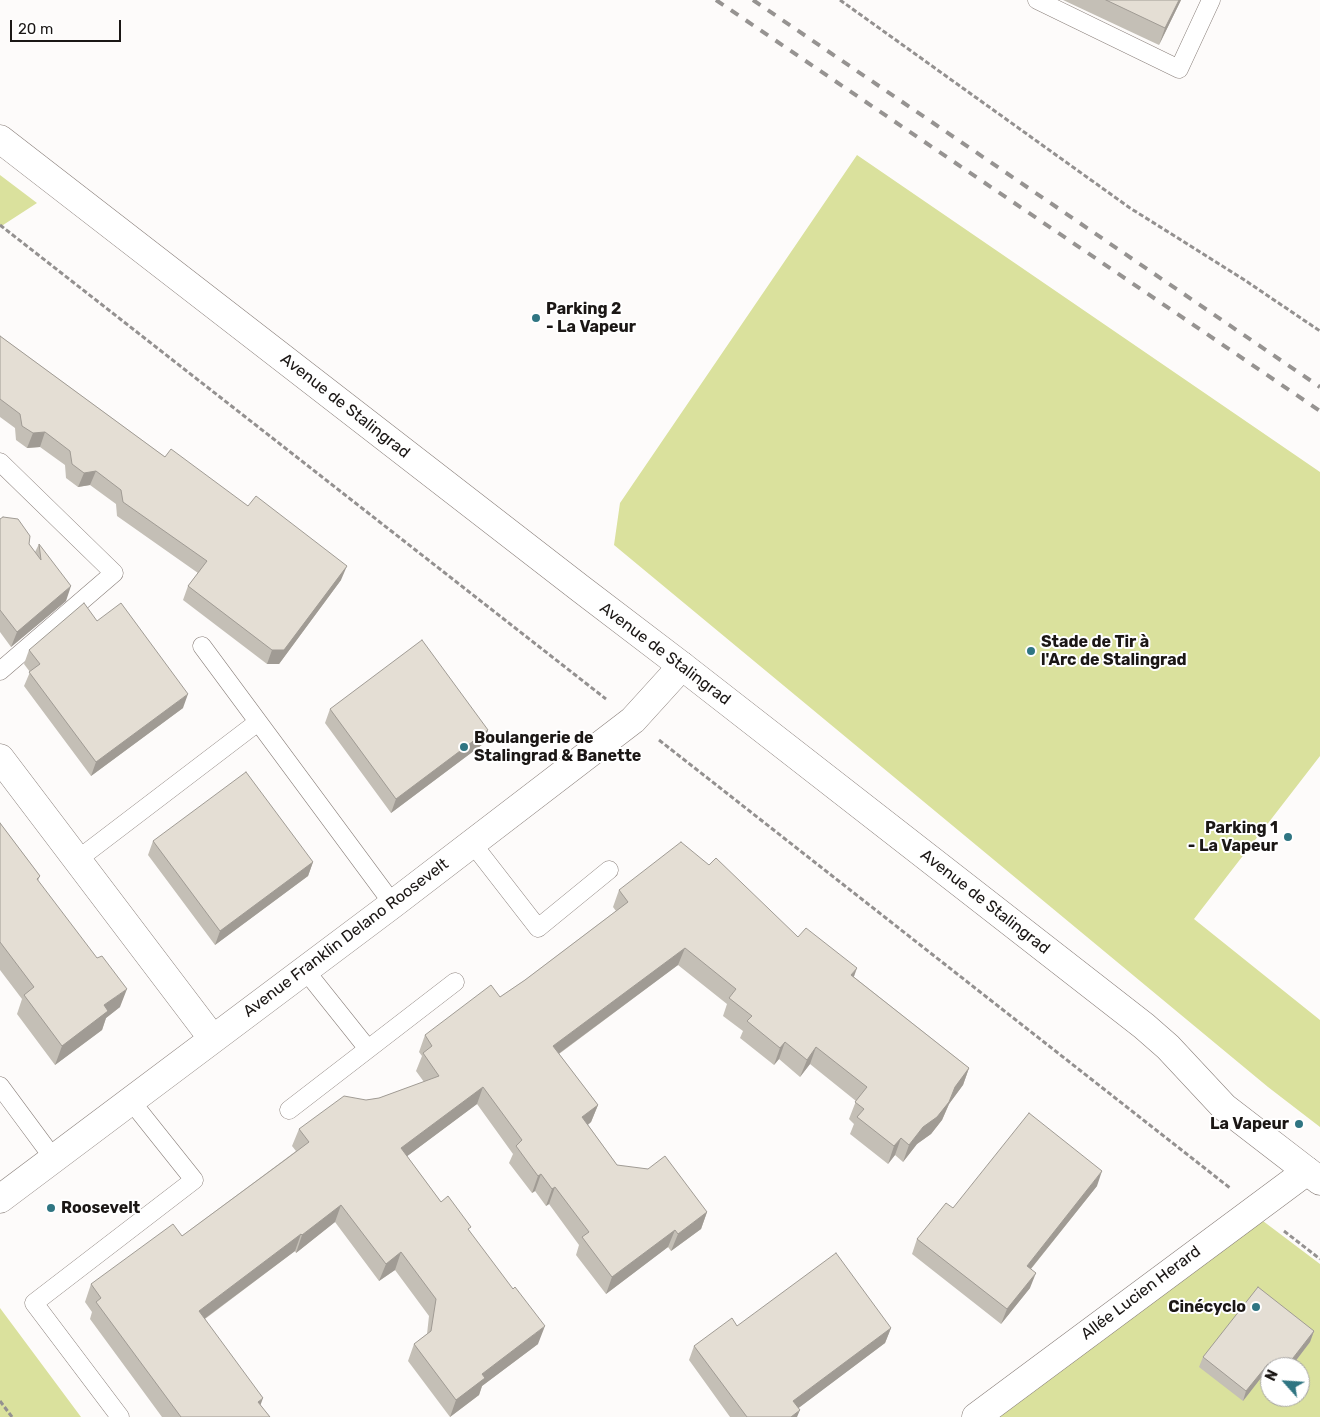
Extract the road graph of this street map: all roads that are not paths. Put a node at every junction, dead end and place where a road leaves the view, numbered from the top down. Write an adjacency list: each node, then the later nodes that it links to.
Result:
1 (1037, 0): 2 (lane)
2 (1211, 0)
3 (0, 139): 6 (street, Avenue de Stalingrad)
4 (0, 462): 7 (lane)
5 (202, 646): 8 (lane)
6 (682, 666): 10 (street, Avenue Franklin Delano Roosevelt); 22 (street, Avenue de Stalingrad)
7 (0, 671)
8 (258, 722): 11 (lane); 13 (lane)
9 (0, 758): 11 (street)
10 (472, 843): 12 (lane); 13 (street, Avenue Franklin Delano Roosevelt)
11 (77, 860): 16 (street)
12 (608, 870)
13 (393, 904): 14 (street, Avenue Franklin Delano Roosevelt)
14 (305, 970): 16 (street, Avenue Franklin Delano Roosevelt); 17 (lane)
15 (455, 982): 17 (lane)
16 (213, 1040): 19 (street, Avenue Franklin Delano Roosevelt)
17 (368, 1049): 20 (lane)
18 (0, 1086): 21 (lane)
19 (131, 1100): 21 (street, Avenue Franklin Delano Roosevelt); 24 (lane)
20 (289, 1110)
21 (54, 1159): 23 (street, Avenue Franklin Delano Roosevelt)
22 (1314, 1176): 25 (street, Allée Lucien Herard)
23 (0, 1199)
24 (120, 1417)
25 (976, 1417)

